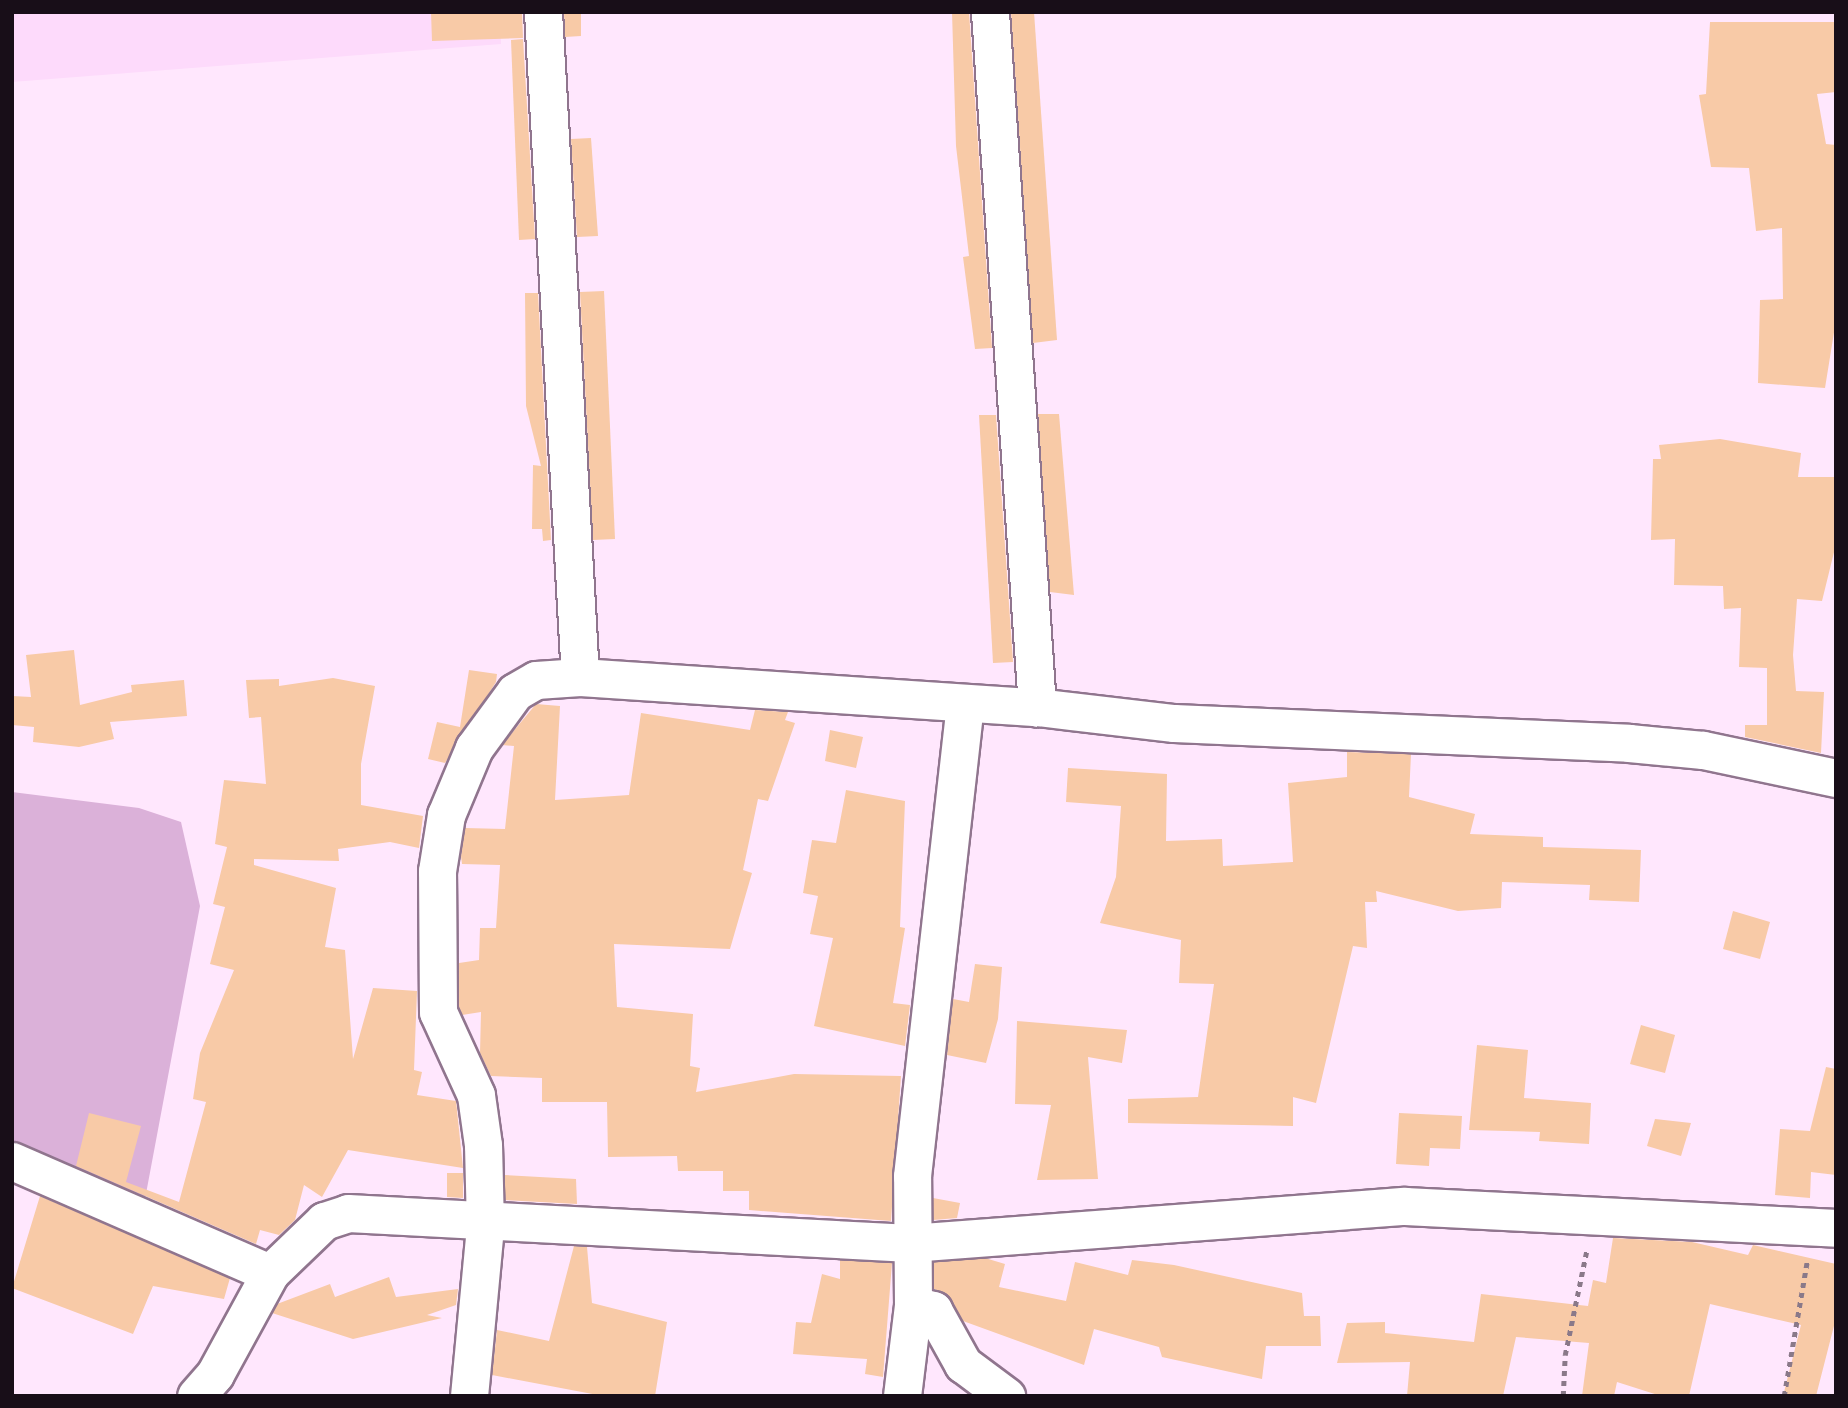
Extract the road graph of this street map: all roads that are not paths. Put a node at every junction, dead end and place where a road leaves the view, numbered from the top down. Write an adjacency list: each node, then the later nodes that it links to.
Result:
1 (543, 12): 3 (street)
2 (990, 12): 5 (street)
3 (580, 677): 4 (street); 9 (street)
4 (965, 703): 5 (street); 10 (street)
5 (1037, 707): 6 (street)
6 (1836, 778)
7 (12, 1160): 11 (street)
8 (1824, 1225): 10 (street)
9 (485, 1226): 10 (street); 11 (street); 14 (street)
10 (910, 1243): 12 (street)
11 (270, 1273): 13 (street)
12 (914, 1305): 15 (street); 16 (street)
13 (196, 1396)
14 (469, 1396)
15 (902, 1396)
16 (1006, 1396)

